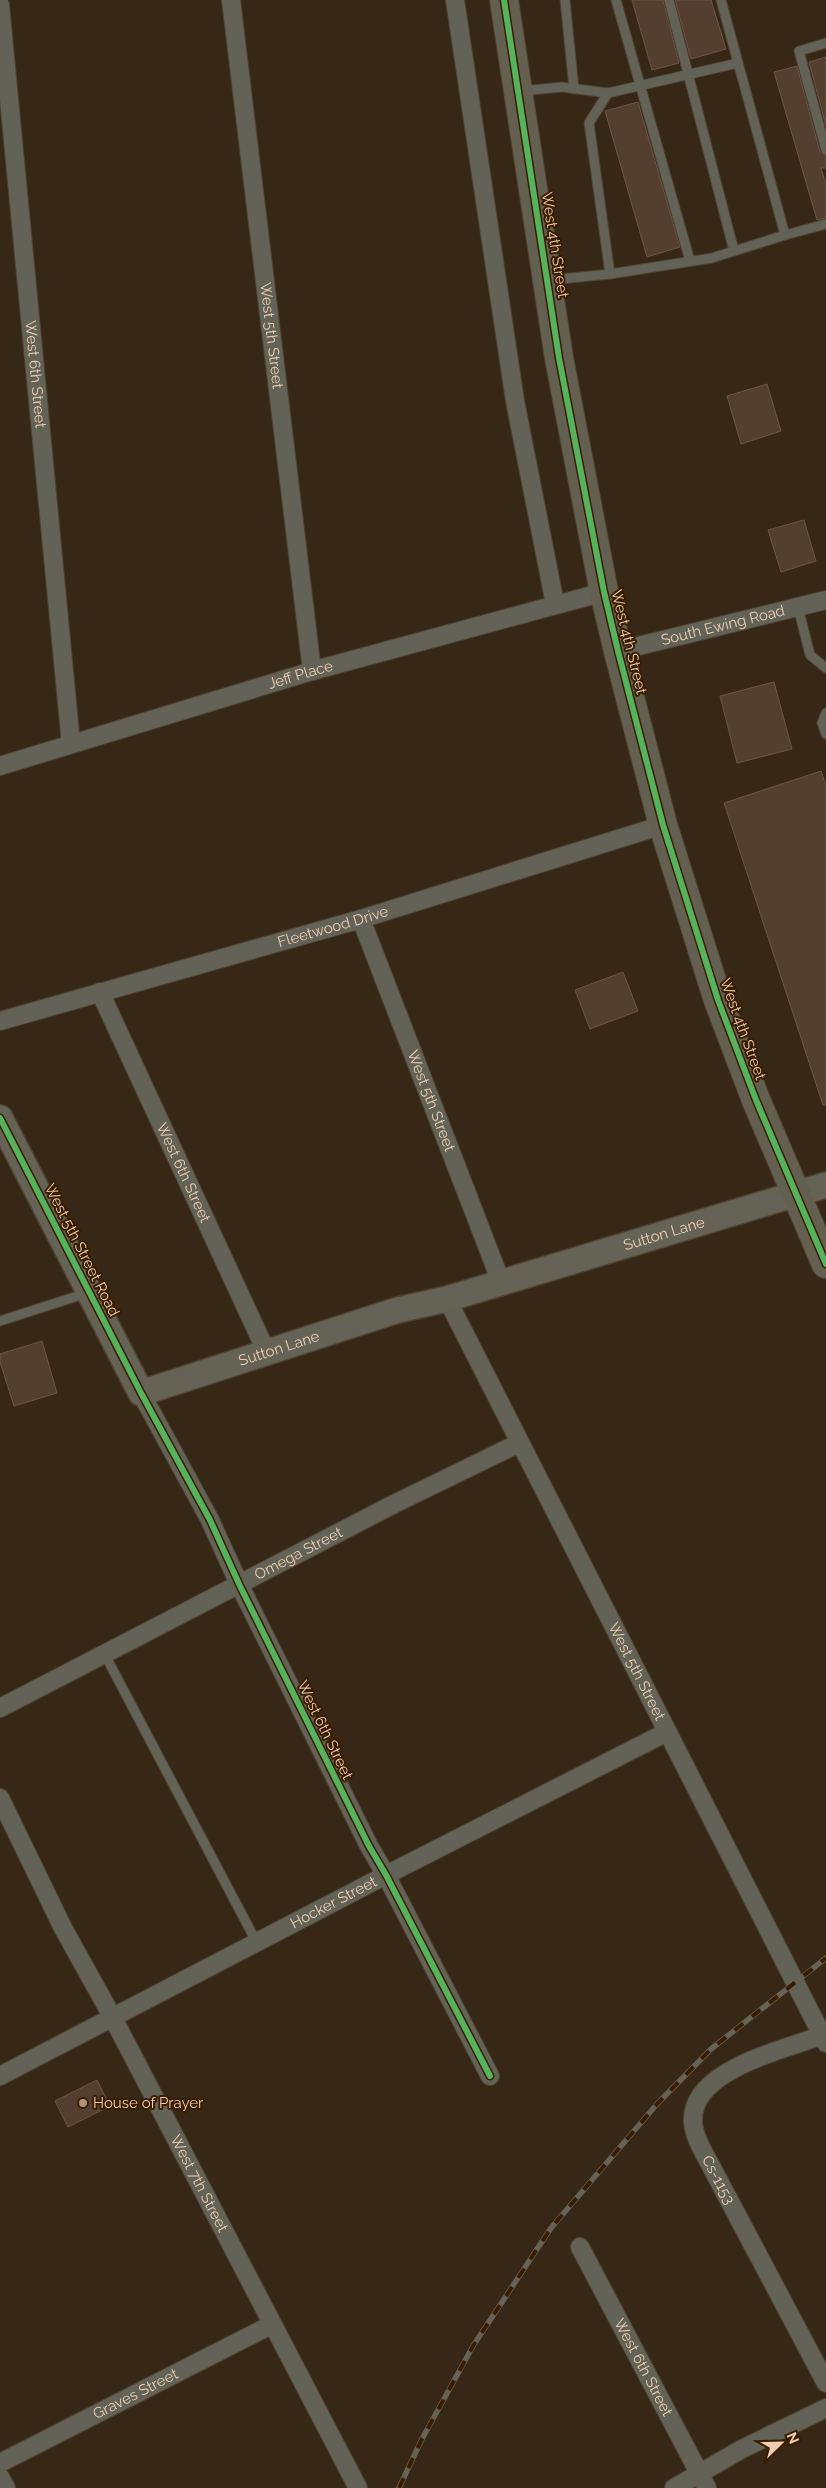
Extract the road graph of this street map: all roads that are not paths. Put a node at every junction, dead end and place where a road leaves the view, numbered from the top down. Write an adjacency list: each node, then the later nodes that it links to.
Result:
1 (232, 0): 29 (street, West 5th Street)
2 (454, 0): 25 (street)
3 (504, 0): 14 (main road, West 4th Street)
4 (565, 0): 13 (lane)
5 (616, 0): 12 (lane)
6 (669, 0): 11 (lane)
7 (720, 0): 10 (lane)
8 (0, 5): 32 (street, West 6th Street)
9 (826, 43): 16 (lane)
10 (738, 63): 11 (lane); 18 (lane)
11 (690, 75): 12 (lane); 19 (lane)
12 (641, 86): 15 (lane); 20 (lane)
13 (574, 89): 14 (lane); 15 (lane)
14 (518, 91): 22 (main road, West 4th Street)
15 (608, 93): 21 (lane)
16 (826, 150)
17 (826, 224): 18 (lane)
18 (785, 235): 19 (lane)
19 (734, 251): 20 (lane)
20 (690, 261): 21 (lane)
21 (610, 274): 22 (lane)
22 (548, 280): 23 (main road, West 4th Street)
23 (604, 592): 25 (street, Jeff Place); 27 (main road, West 4th Street)
24 (826, 600): 26 (street, South Ewing Road)
25 (555, 604): 29 (street, Jeff Place)
26 (798, 607): 27 (street, South Ewing Road); 28 (lane)
27 (618, 651): 34 (main road, West 4th Street)
28 (826, 668)
29 (312, 671): 32 (street, Jeff Place)
30 (826, 713): 31 (lane)
31 (826, 734)
32 (71, 744): 33 (street, Jeff Place)
33 (0, 766)
34 (663, 826): 35 (street, Fleetwood Drive); 40 (main road, West 4th Street)
35 (361, 920): 36 (street, Fleetwood Drive); 42 (street, West 5th Street)
36 (100, 992): 37 (street, Fleetwood Drive); 46 (street, West 6th Street)
37 (0, 1021)
38 (0, 1118): 43 (street, West 5th Street Road)
39 (826, 1185): 40 (street, Sutton Lane)
40 (795, 1194): 41 (main road, West 4th Street); 42 (street, Sutton Lane)
41 (826, 1264)
42 (501, 1282): 44 (street, Sutton Lane)
43 (90, 1293): 45 (lane); 47 (street, West 5th Street Road)
44 (447, 1299): 46 (street, Sutton Lane); 48 (street, West 5th Street)
45 (0, 1321)
46 (267, 1353): 47 (street, Sutton Lane)
47 (141, 1393): 49 (street, West 6th Street)
48 (519, 1443): 49 (street, Omega Street); 52 (street, West 5th Street)
49 (240, 1586): 50 (street, Omega Street); 54 (street, West 6th Street)
50 (105, 1655): 51 (street, Omega Street); 55 (lane)
51 (0, 1708)
52 (667, 1732): 54 (street, Hocker Street); 57 (street, West 5th Street)
53 (0, 1798): 56 (street, West 7th Street)
54 (386, 1875): 55 (street, Hocker Street); 59 (street, West 6th Street)
55 (257, 1943): 56 (street, Hocker Street)
56 (113, 2018): 58 (street, Hocker Street); 61 (street, West 7th Street)
57 (824, 2039): 62 (street, Cs-1153)
58 (0, 2076)
59 (490, 2076)
60 (580, 2247): 66 (street, West 6th Street)
61 (271, 2325): 64 (street, Graves Street); 68 (street, West 7th Street)
62 (826, 2383)
63 (826, 2408): 66 (street)
64 (0, 2463)
65 (0, 2477): 67 (street)
66 (703, 2481): 69 (street)
67 (6, 2488)
68 (358, 2488)
69 (674, 2488)

